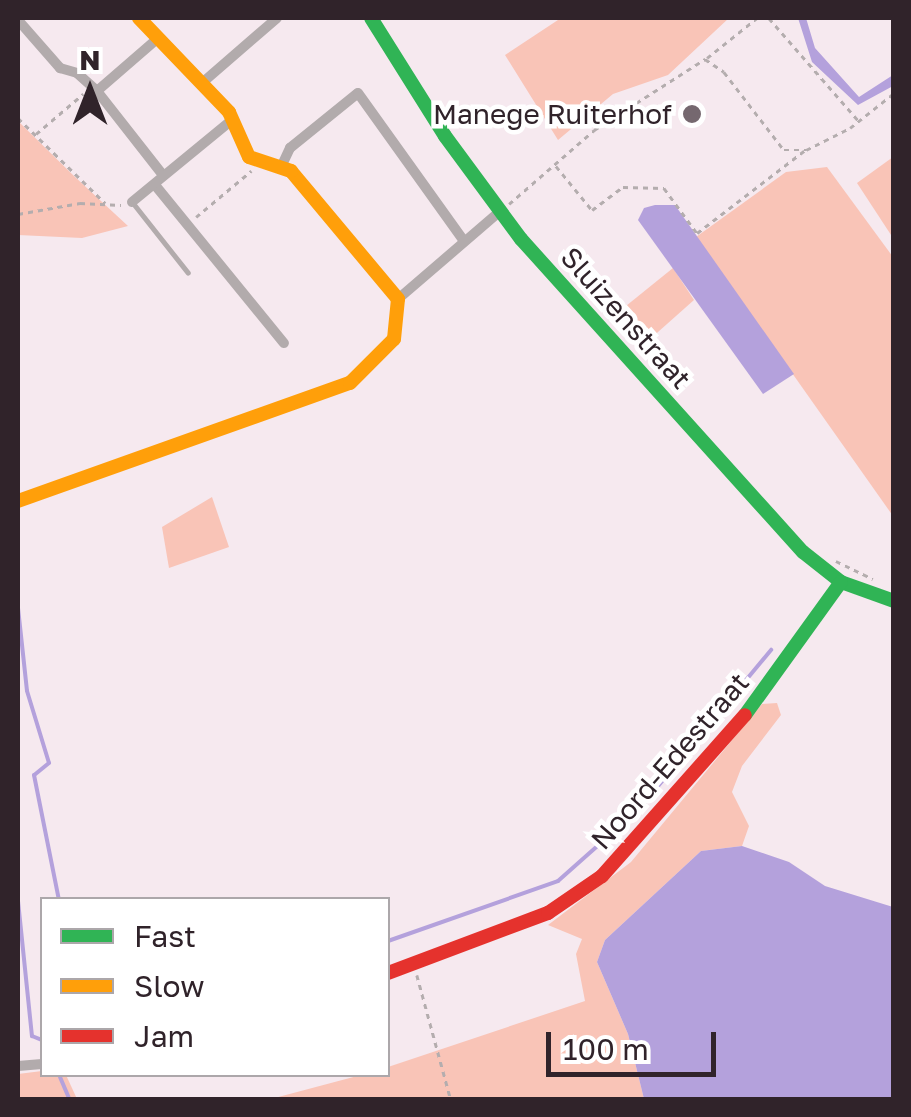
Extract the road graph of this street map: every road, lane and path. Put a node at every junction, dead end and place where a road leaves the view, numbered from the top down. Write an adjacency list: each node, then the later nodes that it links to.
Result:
1 (139, 18): 7 (street)
2 (279, 18): 9 (street)
3 (372, 18): 24 (street, Sluizenstraat)
4 (756, 18): 8 (path)
5 (769, 18): 14 (path)
6 (18, 20): 10 (street)
7 (157, 38): 9 (street); 10 (street)
8 (706, 59): 16 (path); 19 (path)
9 (202, 83): 13 (street)
10 (94, 89): 15 (path); 20 (street)
11 (894, 93): 14 (path)
12 (18, 118): 15 (path)
13 (233, 119): 17 (street); 20 (street)
14 (859, 120): 16 (path)
15 (34, 135): 23 (path)
16 (806, 150): 19 (path)
17 (258, 162): 18 (street); 26 (path)
18 (282, 165): 27 (street); 29 (street)
19 (556, 165): 24 (path)
20 (162, 174): 21 (street)
21 (154, 184): 22 (street); 26 (street)
22 (132, 202): 23 (path); 28 (lane)
23 (105, 203): 25 (path)
24 (499, 212): 27 (street); 33 (street, Sluizenstraat)
25 (18, 214)
26 (187, 224): 30 (street)
27 (464, 241): 29 (street)
28 (188, 273)
29 (398, 300): 31 (street)
30 (284, 342)
31 (18, 501)
32 (850, 568): 34 (path)
33 (840, 582): 35 (street, Sluizenstraat); 36 (street, Noord-Edestraat)
34 (880, 582)
35 (894, 601)
36 (414, 964): 37 (street, Noord-Edestraat); 38 (path)
37 (390, 972)
38 (451, 1100)

